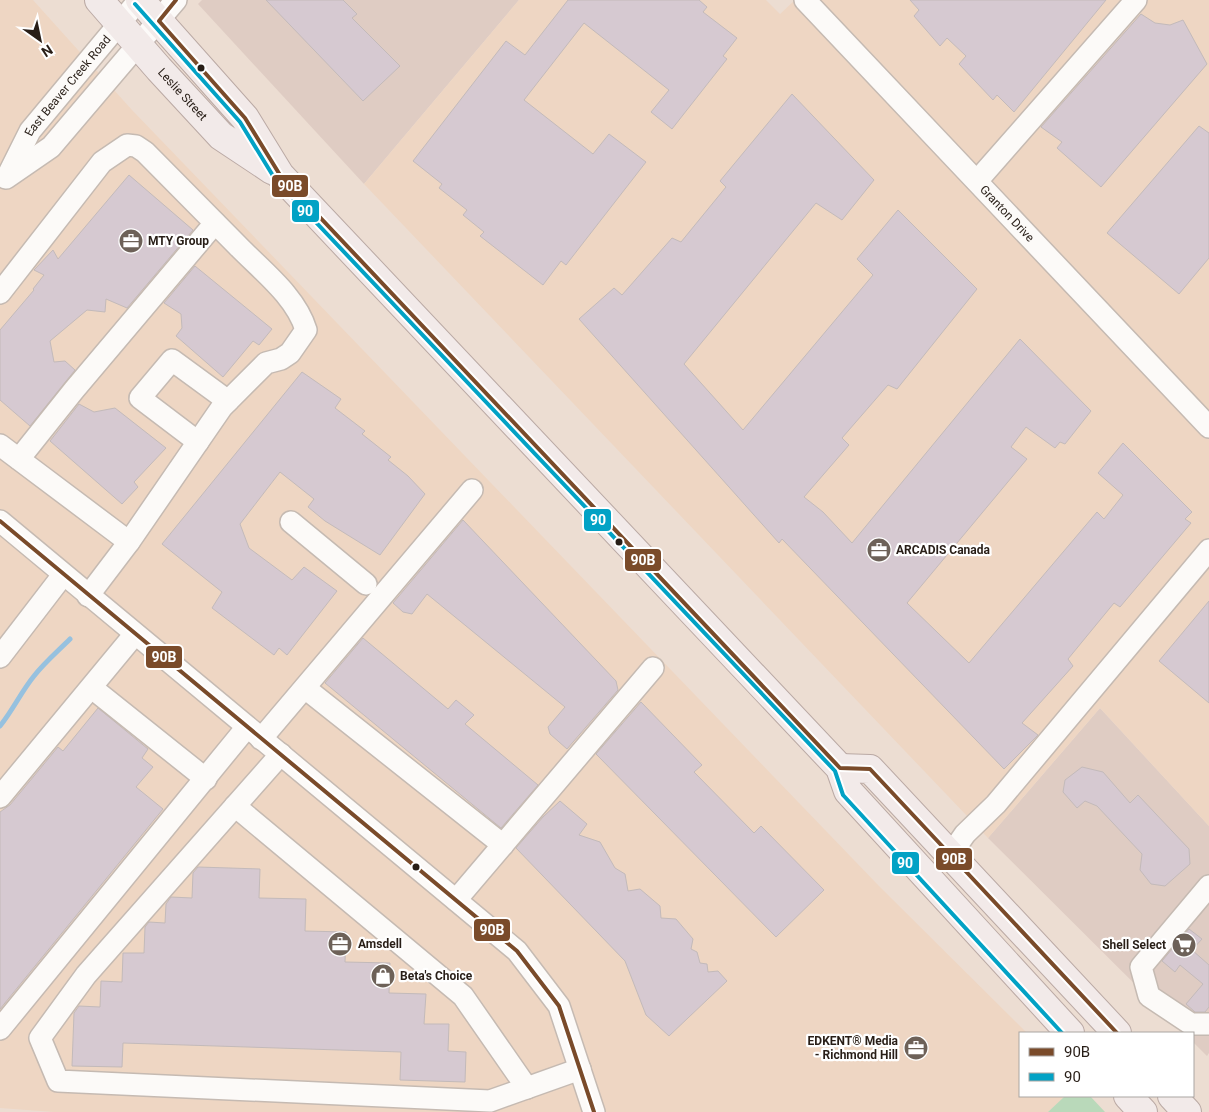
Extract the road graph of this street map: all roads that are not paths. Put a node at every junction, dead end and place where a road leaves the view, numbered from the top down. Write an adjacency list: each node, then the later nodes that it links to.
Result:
1 (99, 0): 7 (main road, Leslie Street)
2 (140, 0): 6 (main road, Leslie Street); 7 (street, East Beaver Creek Road)
3 (176, 0): 6 (street, East Beaver Creek Road)
4 (1136, 0): 10 (street)
5 (819, 5): 10 (street, Granton Drive)
6 (159, 21): 8 (street, East Beaver Creek Road); 9 (main road, Leslie Street)
7 (119, 23): 8 (main road, Leslie Street); 11 (street, East Beaver Creek Road)
8 (138, 45): 9 (main road, Leslie Street); 11 (street, East Beaver Creek Road)
9 (280, 175): 33 (main road, Leslie Street)
10 (977, 181): 15 (street, Granton Drive)
11 (3, 182)
12 (215, 223): 13 (street); 14 (street); 17 (street)
13 (3, 283)
14 (228, 401): 16 (street); 16 (street)
15 (1209, 427)
16 (198, 442): 21 (street)
17 (7, 456): 21 (street)
18 (472, 490): 30 (street)
19 (0, 521): 23 (street)
20 (291, 522): 24 (street)
21 (129, 542): 25 (street)
22 (1209, 550): 38 (street)
23 (64, 575): 25 (street); 27 (street)
24 (366, 584)
25 (88, 596): 26 (street)
26 (134, 634): 29 (street); 31 (street)
27 (0, 657)
28 (653, 668): 37 (street)
29 (92, 688): 34 (street); 35 (street)
30 (305, 688): 31 (street); 37 (street)
31 (254, 733): 32 (street); 34 (street)
32 (280, 754): 36 (street); 40 (street)
33 (840, 768): 38 (main road); 43 (main road, Leslie Street)
34 (206, 779): 42 (street)
35 (0, 797)
36 (236, 806): 46 (street); 46 (street)
37 (503, 845): 40 (street)
38 (951, 854): 44 (main road)
39 (1209, 886): 41 (street)
40 (456, 900): 45 (street)
41 (1209, 1024)
42 (0, 1029)
43 (1069, 1032)
44 (1116, 1032)
45 (580, 1069): 46 (street); 49 (street)
46 (528, 1088)
47 (1129, 1097): 50 (main road)
48 (1173, 1097): 51 (main road)
49 (594, 1112)
50 (1143, 1112)
51 (1187, 1112)

